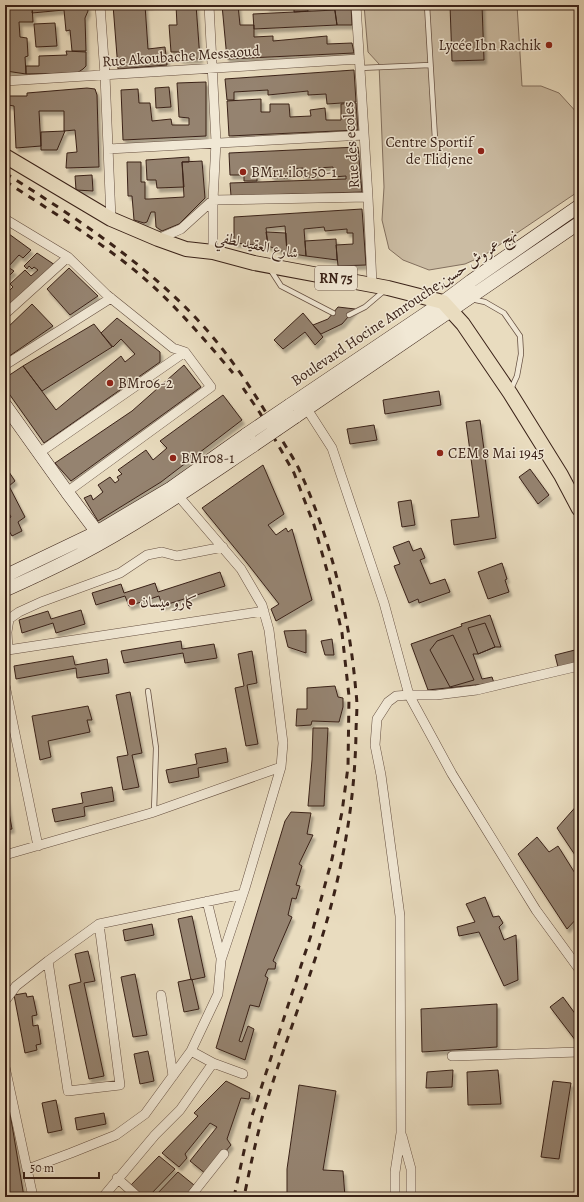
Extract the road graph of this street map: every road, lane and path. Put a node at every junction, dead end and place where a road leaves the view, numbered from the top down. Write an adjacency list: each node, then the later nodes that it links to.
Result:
1 (100, 5): 9 (street)
2 (209, 5): 7 (street)
3 (356, 5): 5 (street, Rue des ecoles)
4 (427, 5): 6 (lane)
5 (359, 58): 7 (street, Rue Akoubache Messaoud); 8 (street, Rue des ecoles)
6 (430, 65): 8 (lane); 12 (lane)
7 (212, 68): 9 (street, Rue Akoubache Messaoud); 13 (street)
8 (360, 68): 11 (street, Rue des ecoles)
9 (105, 75): 10 (street, Rue Akoubache Messaoud); 14 (street)
10 (5, 81)
11 (364, 135): 13 (street); 16 (street, Rue des ecoles)
12 (435, 139)
13 (216, 142): 14 (street); 17 (street)
14 (108, 149): 20 (street)
15 (5, 156): 20 (main road, شارع العقيد لطفي / RN 75)
16 (368, 197): 17 (street); 26 (street, Rue des ecoles)
17 (213, 200): 22 (street); 23 (street)
18 (579, 206): 30 (main road, Boulevard Hocine Amrouche;نهج عمروش حسين)
19 (5, 219): 24 (street)
20 (111, 219): 22 (main road, شارع العقيد لطفي / RN 75)
21 (579, 224): 29 (main road, Boulevard Hocine Amrouche;نهج عمروش حسين)
22 (158, 240): 23 (main road, شارع العقيد لطفي / RN 75)
23 (213, 252): 25 (main road, شارع العقيد لطفي / RN 75)
24 (68, 257): 28 (street); 32 (street)
25 (266, 264): 26 (main road, شارع العقيد لطفي / RN 75); 31 (lane)
26 (372, 284): 27 (main road, شارع العقيد لطفي / RN 75)
27 (388, 288): 30 (main road, شارع العقيد لطفي / RN 75); 33 (lane)
28 (111, 298): 34 (street); 35 (street)
29 (469, 298): 30 (main road, Boulevard Hocine Amrouche;نهج عمروش حسين); 36 (lane)
30 (447, 306): 36 (main road); 38 (main road, Boulevard Hocine Amrouche;نهج عمروش حسين); 39 (main road, Boulevard Hocine Amrouche;نهج عمروش حسين)
31 (333, 313)
32 (5, 314)
33 (349, 316)
34 (185, 352): 40 (street); 41 (street)
35 (5, 365)
36 (510, 393): 43 (main road)
37 (5, 405): 40 (main road)
38 (307, 409): 39 (main road, Boulevard Hocine Amrouche;نهج عمروش حسين); 53 (street)
39 (292, 411): 42 (main road, Boulevard Hocine Amrouche;نهج عمروش حسين, bridge)
40 (39, 453): 41 (main road)
41 (67, 492): 44 (main road)
42 (175, 492): 44 (main road); 45 (street); 47 (main road)
43 (579, 509)
44 (97, 532): 46 (main road)
45 (223, 547): 48 (street); 49 (street)
46 (5, 576)
47 (5, 590)
48 (264, 611): 49 (street); 54 (street)
49 (6, 651)
50 (579, 666): 53 (street)
51 (5, 685): 56 (street)
52 (148, 691): 55 (lane)
53 (409, 695): 63 (street); 73 (street)
54 (281, 767): 55 (street); 58 (street)
55 (154, 812): 56 (street)
56 (38, 846): 57 (street)
57 (5, 855)
58 (243, 894): 59 (street); 61 (street)
59 (207, 901): 60 (street); 61 (street)
60 (99, 924): 62 (street); 62 (street)
61 (221, 960): 66 (street)
62 (48, 961): 65 (street)
63 (579, 969)
64 (161, 995): 72 (street)
65 (5, 1001)
66 (191, 1051): 69 (street); 72 (street)
67 (579, 1052): 68 (street)
68 (452, 1056)
69 (213, 1062): 71 (street); 76 (street)
70 (6, 1073): 75 (street)
71 (243, 1074)
72 (173, 1076): 75 (street)
73 (401, 1133): 81 (street); 82 (street)
74 (224, 1154): 80 (street)
75 (28, 1169): 77 (street)
76 (117, 1178): 78 (street); 79 (street)
77 (33, 1197)
78 (103, 1197)
79 (138, 1197)
80 (190, 1197)
81 (396, 1197)
82 (411, 1197)

